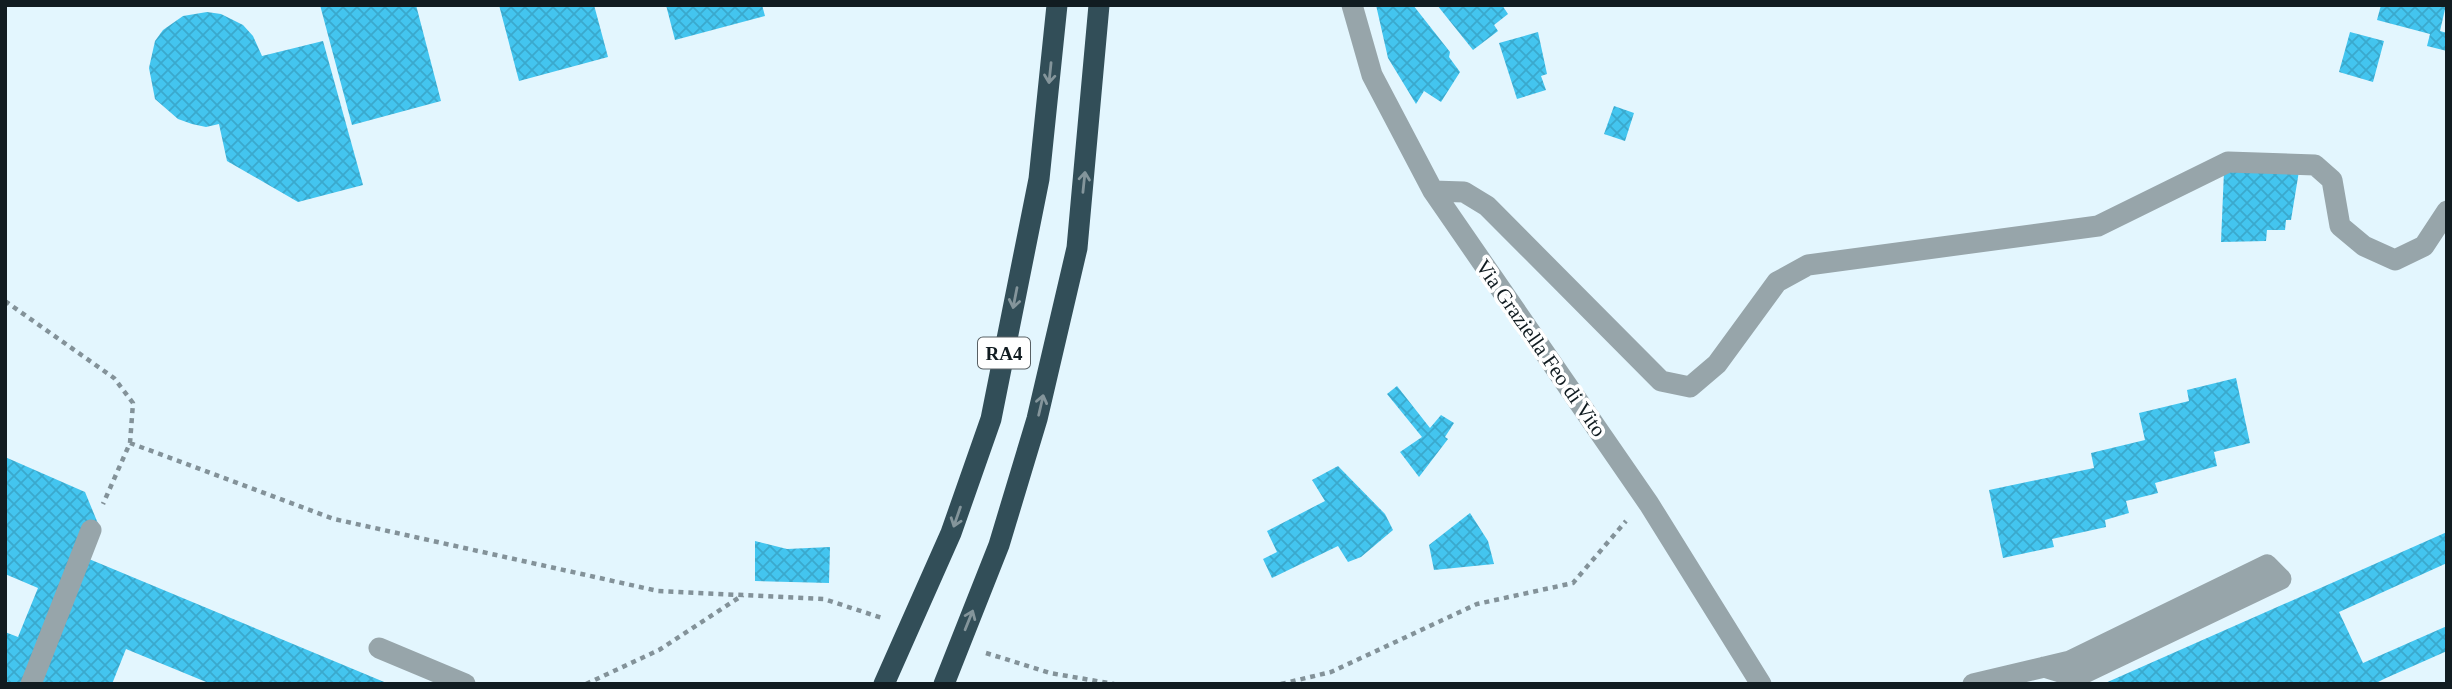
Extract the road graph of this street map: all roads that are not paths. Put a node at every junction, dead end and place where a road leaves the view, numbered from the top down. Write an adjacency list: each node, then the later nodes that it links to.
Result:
1 (1057, 5): 12 (highway, RA4, one-way to 12, bridge)
2 (1099, 5): 13 (highway, RA4, one-way to 2, bridge)
3 (1352, 5): 4 (street, Via Graziella Feo di Vito)
4 (1433, 191): 5 (street); 9 (street, Via Graziella Feo di Vito)
5 (2447, 211)
6 (91, 530): 10 (street)
7 (379, 648): 11 (street)
8 (2044, 667): 8 (street); 14 (street)
9 (1759, 680)
10 (31, 684)
11 (465, 684)
12 (884, 684)
13 (944, 684)
14 (1973, 684)

